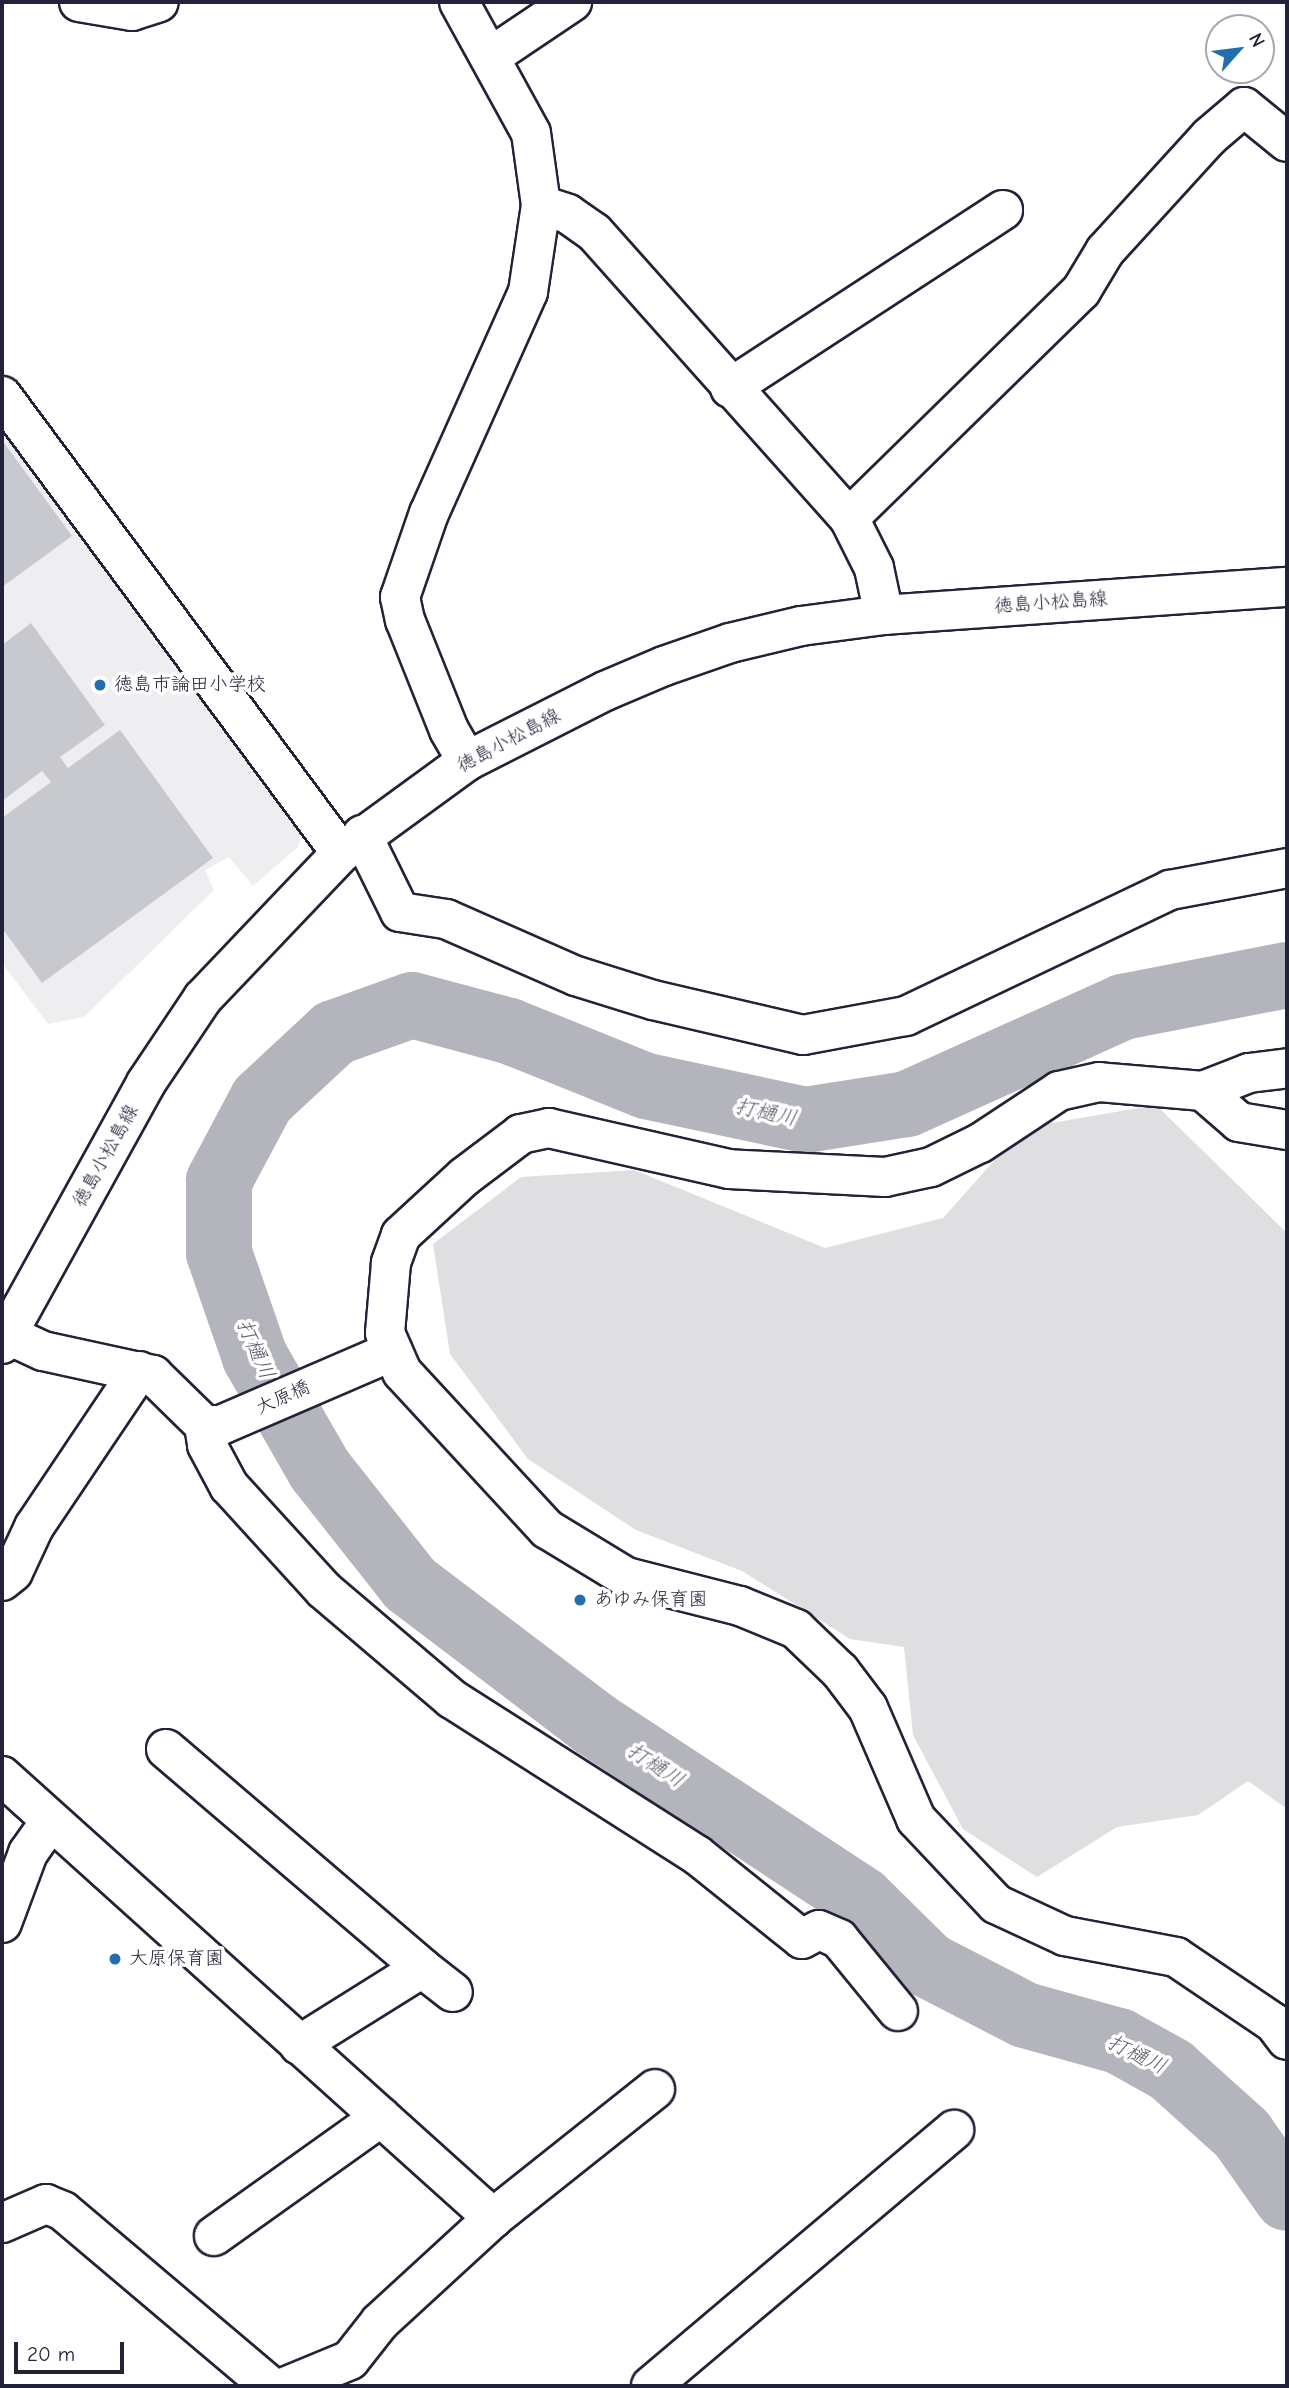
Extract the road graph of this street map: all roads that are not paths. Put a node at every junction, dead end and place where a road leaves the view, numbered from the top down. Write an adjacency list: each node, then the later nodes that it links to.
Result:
1 (79, 2): 2 (street)
2 (159, 2)
3 (459, 2): 5 (street)
4 (572, 2): 5 (street)
5 (490, 58): 7 (street)
6 (1287, 142): 11 (street)
7 (541, 205): 9 (street); 14 (street)
8 (1003, 210): 9 (street)
9 (730, 388): 11 (street)
10 (2, 396): 15 (street)
11 (849, 518): 13 (street)
12 (1287, 587): 13 (street, 徳島小松島線)
13 (884, 615): 14 (street, 徳島小松島線)
14 (467, 761): 15 (street, 徳島小松島線)
15 (352, 844): 16 (street); 20 (street, 徳島小松島線)
16 (1287, 868)
17 (1287, 1068): 18 (street)
18 (1203, 1091): 19 (street); 21 (street)
19 (1287, 1130)
20 (4, 1337): 22 (street)
21 (393, 1351): 23 (street, 大原橋); 32 (street)
22 (139, 1371): 23 (street); 24 (street)
23 (212, 1425): 31 (street)
24 (2, 1581)
25 (166, 1749): 29 (street)
26 (2, 1776): 27 (street)
27 (50, 1821): 28 (street); 33 (street)
28 (2, 1923)
29 (422, 1968): 30 (street); 33 (street)
30 (453, 1992)
31 (898, 2011)
32 (1287, 2040)
33 (299, 2045): 35 (street)
34 (655, 2089): 37 (street)
35 (381, 2117): 37 (street); 39 (street)
36 (954, 2130): 42 (street)
37 (493, 2218): 41 (street)
38 (2, 2223): 40 (street)
39 (214, 2236)
40 (270, 2386)
41 (287, 2386)
42 (651, 2386)

